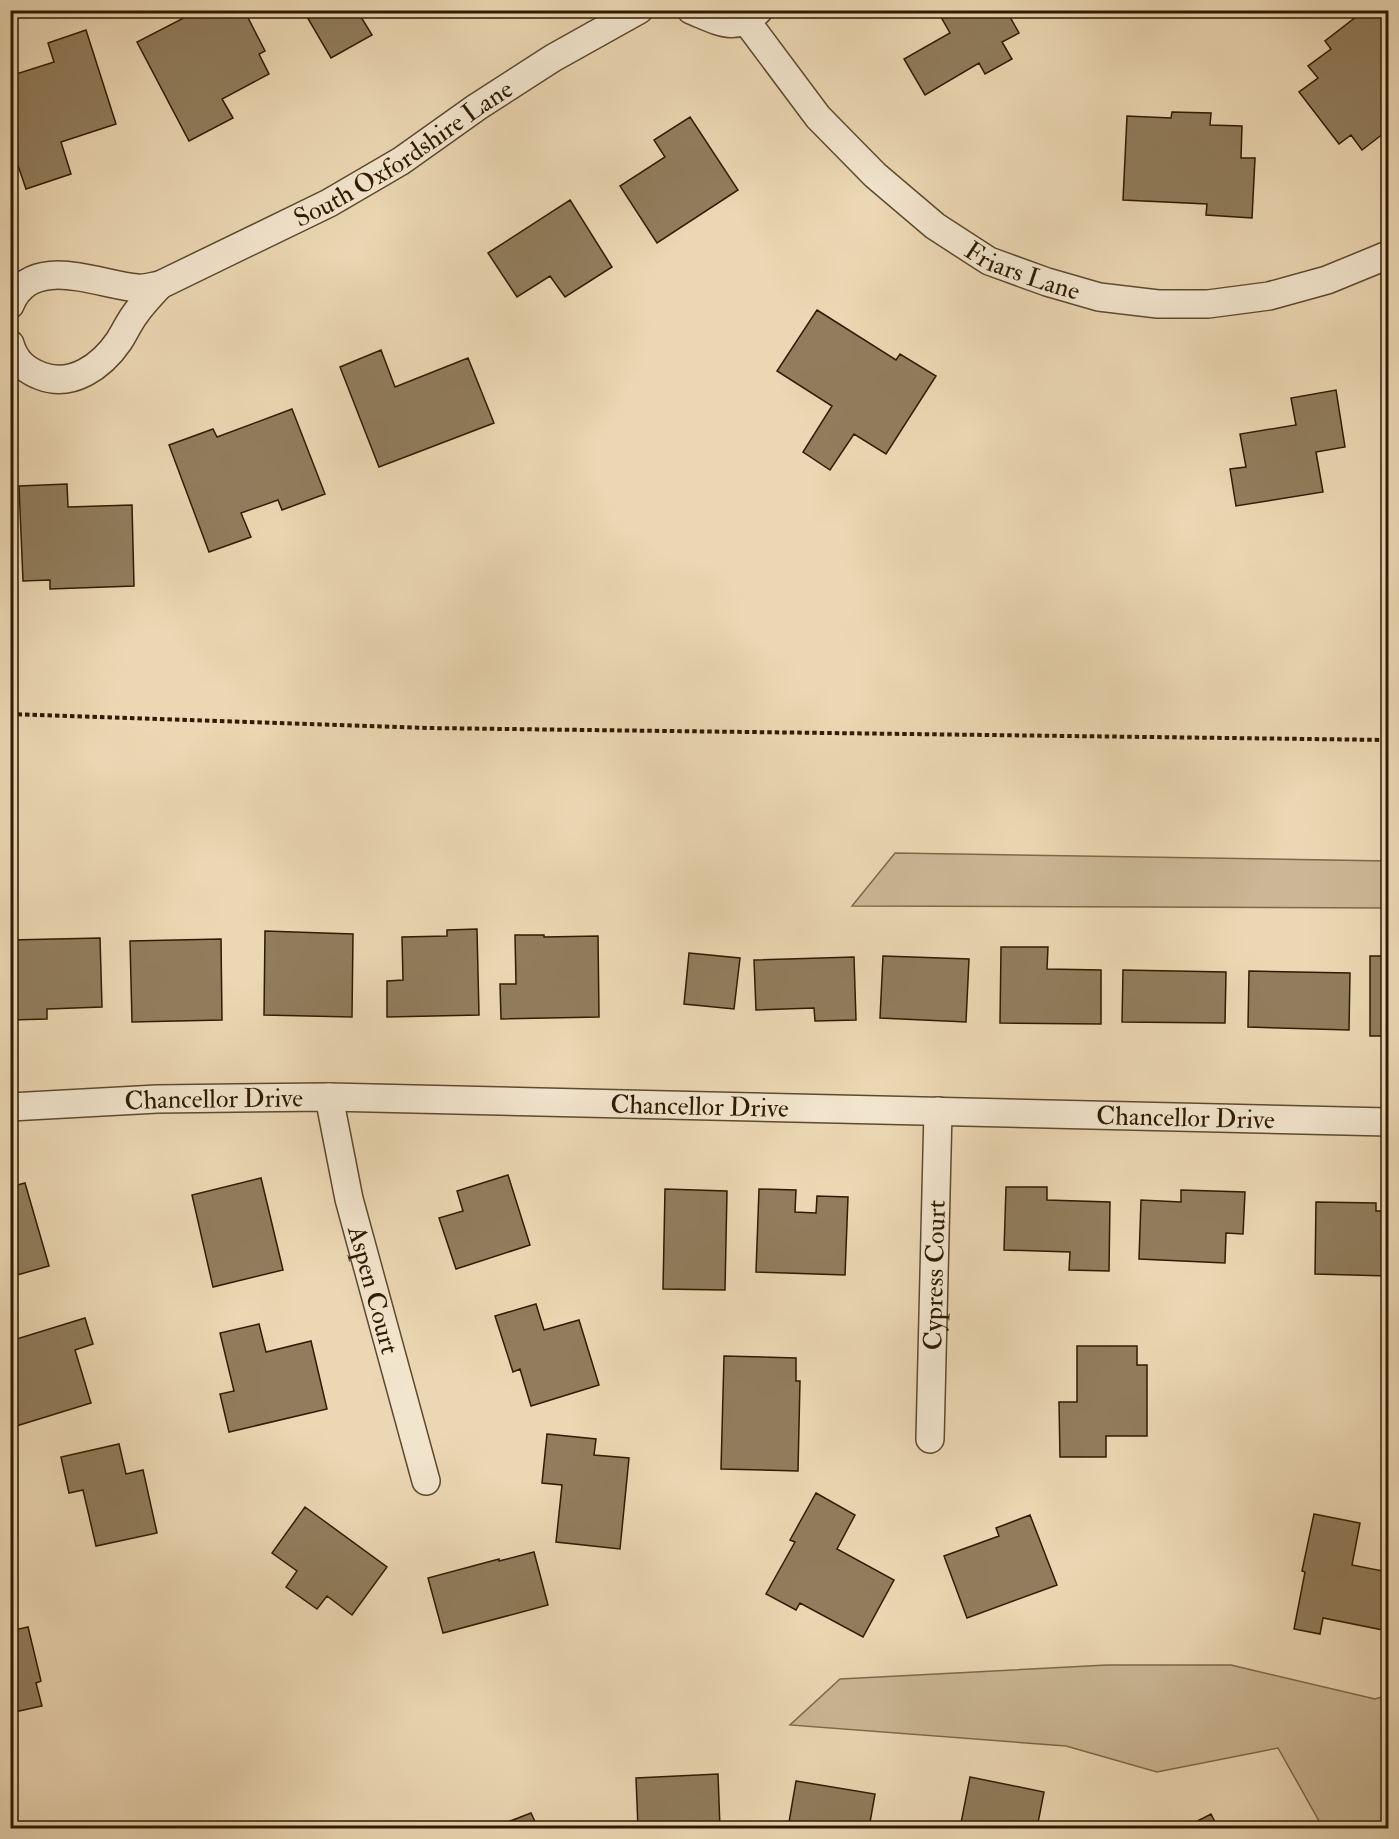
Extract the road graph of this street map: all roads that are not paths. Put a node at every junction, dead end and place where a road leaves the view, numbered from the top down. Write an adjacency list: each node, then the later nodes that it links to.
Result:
1 (639, 10): 5 (street, South Oxfordshire Lane)
2 (691, 10): 3 (street)
3 (753, 16): 4 (street, Friars Lane)
4 (1389, 255)
5 (160, 285): 6 (street, South Oxfordshire Lane); 7 (street, South Oxfordshire Lane)
6 (10, 305)
7 (10, 344)
8 (329, 1096): 9 (street, Chancellor Drive); 10 (street, Chancellor Drive); 13 (street, Aspen Court)
9 (10, 1107)
10 (939, 1111): 11 (street, Chancellor Drive); 12 (street, Cypress Court)
11 (1389, 1122)
12 (930, 1439)
13 (426, 1481)

